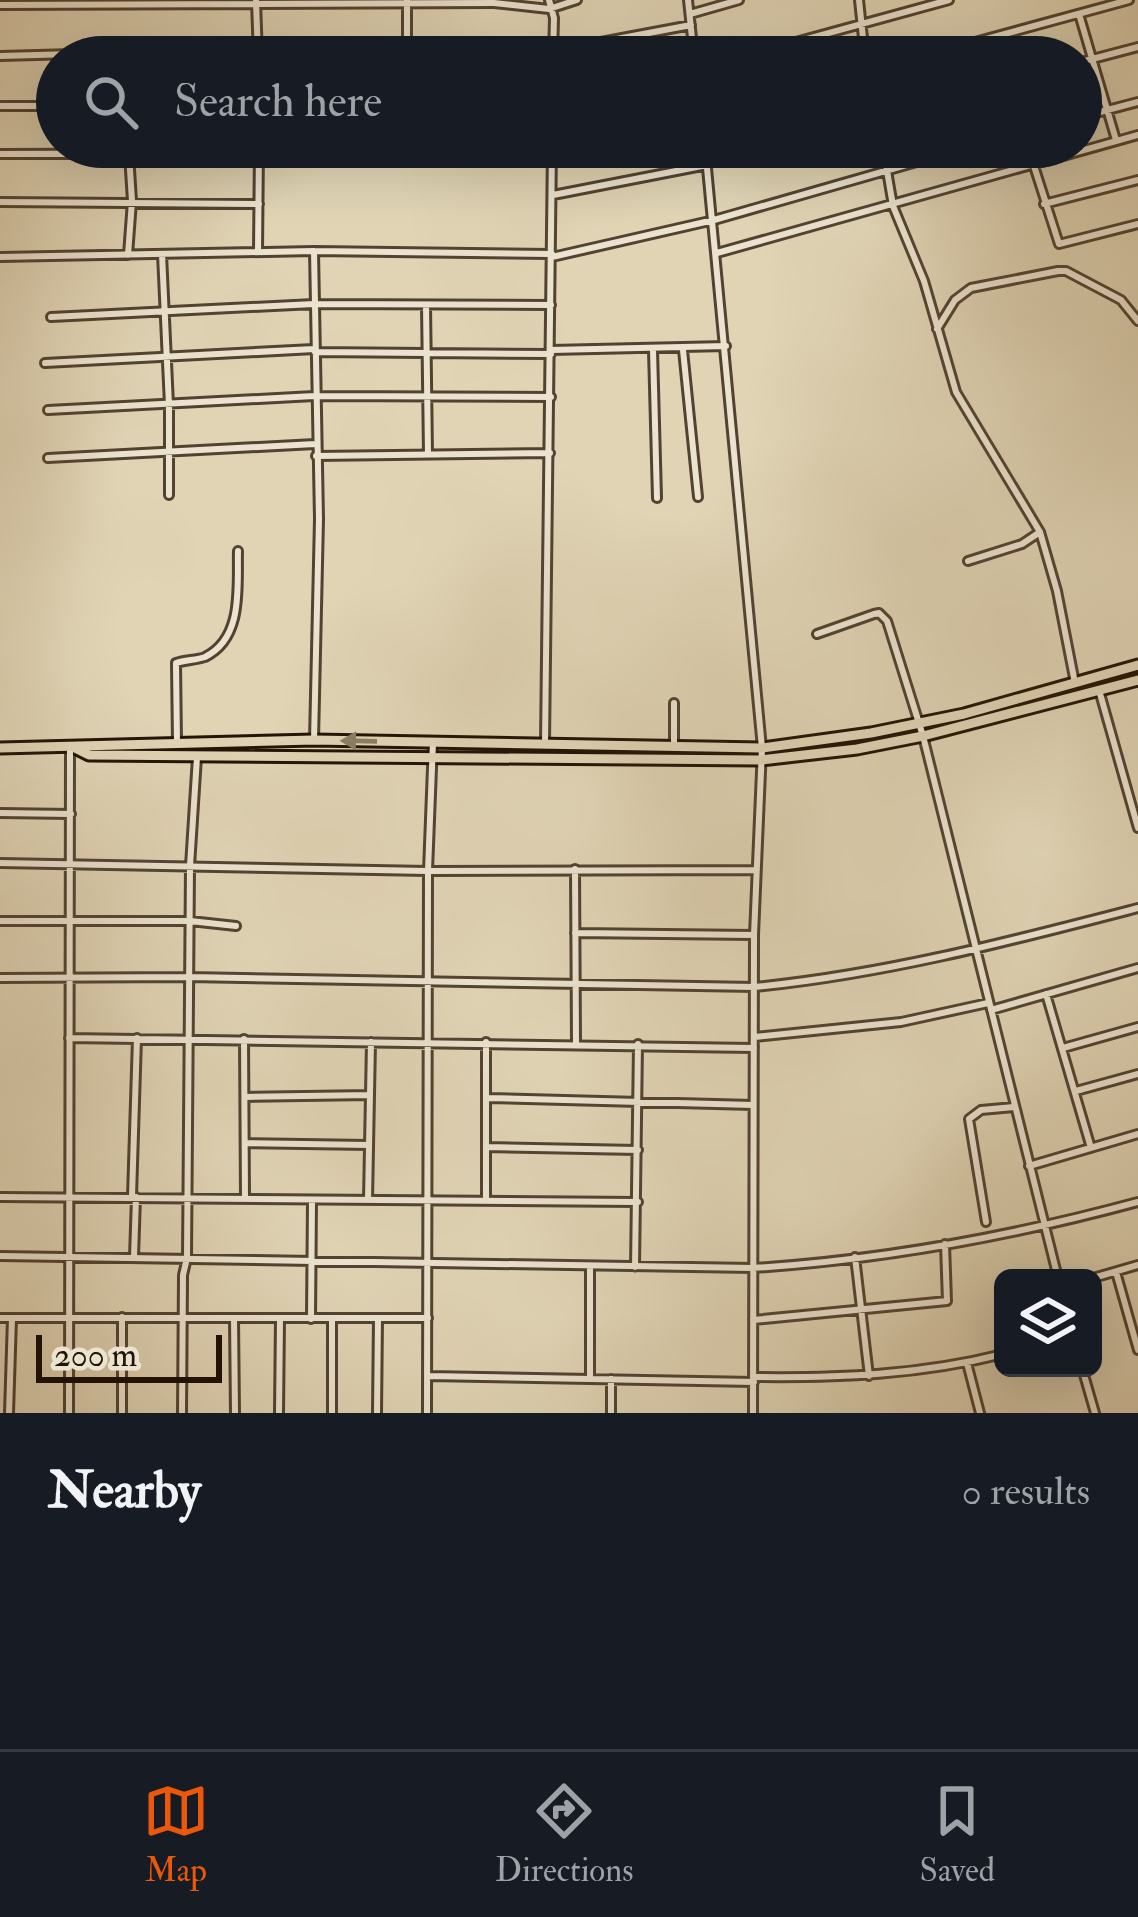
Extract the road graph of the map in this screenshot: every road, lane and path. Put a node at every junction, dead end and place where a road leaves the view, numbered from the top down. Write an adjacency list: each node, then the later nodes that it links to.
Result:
1 (577, 0): 11 (street)
2 (688, 0): 12 (street)
3 (739, 0): 12 (street)
4 (859, 0): 14 (street)
5 (949, 0): 14 (street)
6 (1129, 0): 13 (street)
7 (492, 1): 9 (street); 11 (street)
8 (256, 2): 9 (street); 10 (street); 16 (street)
9 (407, 2): 17 (street)
10 (0, 4)
11 (549, 4): 18 (street)
12 (689, 14): 15 (street)
13 (1078, 14): 23 (street); 24 (street)
14 (862, 24): 21 (street); 22 (street)
15 (691, 25): 19 (street); 20 (street)
16 (257, 36)
17 (407, 36)
18 (554, 36)
19 (639, 36)
20 (692, 36)
21 (818, 36)
22 (863, 36)
23 (997, 36)
24 (1084, 36)
25 (1138, 47): 28 (street)
26 (0, 56): 27 (street)
27 (36, 56)
28 (1102, 57)
29 (1102, 92): 33 (street)
30 (1138, 102): 33 (street)
31 (0, 106): 32 (street)
32 (36, 106)
33 (1108, 110): 34 (street); 36 (street)
34 (1102, 112)
35 (1138, 135): 36 (street)
36 (1117, 140): 37 (street)
37 (1102, 144)
38 (0, 154): 39 (street)
39 (36, 154)
40 (130, 168): 51 (street)
41 (259, 168): 53 (street)
42 (552, 168): 50 (street)
43 (687, 168): 50 (street)
44 (708, 168): 56 (street)
45 (896, 168): 48 (street)
46 (1019, 168): 55 (street)
47 (1033, 168): 54 (street)
48 (889, 170): 55 (street); 56 (street)
49 (1138, 180): 54 (street)
50 (553, 195): 64 (street)
51 (132, 201): 52 (street); 53 (street); 62 (street)
52 (0, 202)
53 (259, 204): 59 (street)
54 (1044, 204): 57 (street)
55 (893, 206): 60 (street); 71 (street)
56 (715, 220): 60 (street); 64 (street)
57 (1138, 224)
58 (314, 251): 59 (street); 64 (street); 65 (street)
59 (258, 253): 61 (street)
60 (717, 253): 72 (street)
61 (162, 254): 62 (street); 68 (street)
62 (128, 255): 63 (street)
63 (0, 256)
64 (552, 256): 67 (street)
65 (314, 304): 66 (street); 68 (street); 73 (street)
66 (426, 305): 67 (street); 76 (street)
67 (551, 305): 77 (street)
68 (165, 311): 69 (street); 78 (street)
69 (52, 317)
70 (1138, 321): 71 (street)
71 (937, 329): 94 (street)
72 (726, 346): 75 (street); 111 (street)
73 (314, 350): 76 (street); 78 (street); 81 (street)
74 (653, 350): 75 (street); 77 (street); 93 (street)
75 (683, 350): 92 (street)
76 (425, 352): 77 (street); 80 (street)
77 (551, 352): 82 (street)
78 (167, 357): 79 (street); 83 (street)
79 (45, 363)
80 (428, 394): 81 (street); 82 (street); 88 (street)
81 (314, 396): 83 (street); 85 (street)
82 (551, 397): 87 (street)
83 (169, 405): 84 (street); 86 (street)
84 (47, 410)
85 (315, 444): 86 (street); 89 (street)
86 (169, 452): 90 (street); 91 (street)
87 (550, 453): 88 (street); 107 (street)
88 (428, 454): 89 (street)
89 (316, 456): 104 (street)
90 (48, 458)
91 (169, 495)
92 (698, 496)
93 (657, 497)
94 (1040, 532): 96 (street); 100 (street)
95 (238, 550): 106 (street)
96 (968, 561)
97 (817, 634): 103 (street)
98 (1138, 665): 100 (main road)
99 (1138, 680): 101 (main road)
100 (1075, 683): 103 (main road)
101 (1099, 690): 103 (main road); 114 (street)
102 (674, 703): 108 (street)
103 (921, 730): 111 (main road); 131 (street)
104 (314, 740): 105 (main road, one-way to 104); 106 (main road)
105 (433, 742): 107 (main road); 113 (street)
106 (177, 743): 110 (main road)
107 (545, 745): 108 (main road)
108 (674, 746): 111 (main road)
109 (0, 748): 110 (main road)
110 (72, 748): 112 (main road); 116 (street)
111 (761, 754): 113 (main road); 122 (street)
112 (197, 756): 113 (main road); 120 (street)
113 (429, 756): 123 (street)
114 (1134, 794): 117 (street)
115 (0, 813): 116 (street)
116 (71, 814): 119 (street)
117 (1138, 828)
118 (0, 863): 119 (street)
119 (69, 864): 120 (street); 126 (street)
120 (190, 866): 123 (street); 127 (street)
121 (575, 869): 122 (street); 123 (street); 129 (street)
122 (756, 869): 130 (street)
123 (428, 871): 136 (street)
124 (1138, 908): 131 (street)
125 (0, 921): 126 (street)
126 (69, 921): 127 (street); 135 (street)
127 (190, 921): 128 (street); 133 (street)
128 (236, 926)
129 (575, 933): 130 (street); 137 (street)
130 (754, 935): 138 (street)
131 (975, 950): 138 (street); 140 (street)
132 (1138, 968): 139 (street)
133 (189, 977): 135 (street); 136 (street); 145 (street)
134 (0, 978): 135 (street)
135 (69, 979): 143 (street)
136 (430, 982): 137 (street); 148 (street)
137 (575, 984): 138 (street); 150 (street)
138 (755, 987): 142 (street)
139 (1046, 994): 140 (street); 153 (street)
140 (989, 1006): 142 (street); 161 (street)
141 (1138, 1027): 153 (street)
142 (755, 1037): 152 (street)
143 (69, 1038): 144 (street); 171 (street)
144 (137, 1038): 145 (street); 172 (street)
145 (189, 1039): 146 (street); 169 (street)
146 (244, 1040): 147 (street); 157 (street)
147 (371, 1042): 148 (street); 156 (street)
148 (430, 1042): 149 (street); 176 (street)
149 (487, 1042): 150 (street); 158 (street)
150 (576, 1042): 151 (street)
151 (638, 1045): 152 (street); 159 (street)
152 (754, 1048): 160 (street)
153 (1063, 1048): 155 (street)
154 (1138, 1074): 155 (street)
155 (1076, 1091): 166 (street)
156 (370, 1095): 157 (street); 164 (street)
157 (244, 1097): 163 (street)
158 (488, 1098): 159 (street); 165 (street)
159 (639, 1101): 160 (street); 167 (street)
160 (753, 1105): 193 (street)
161 (1014, 1107): 168 (street); 180 (street)
162 (1138, 1134): 166 (street)
163 (245, 1142): 164 (street); 173 (street)
164 (369, 1145): 175 (street)
165 (487, 1147): 167 (street); 177 (street)
166 (1091, 1148): 168 (street)
167 (638, 1150): 178 (street)
168 (1029, 1166): 181 (street)
169 (188, 1196): 172 (street); 173 (street); 187 (street)
170 (0, 1197): 171 (street)
171 (69, 1197): 172 (street); 184 (street)
172 (134, 1197): 185 (street)
173 (245, 1198): 174 (street)
174 (312, 1201): 175 (street); 188 (street)
175 (368, 1201): 176 (street)
176 (429, 1201): 177 (street); 189 (street)
177 (486, 1201): 178 (street)
178 (638, 1202): 192 (street)
179 (1138, 1202): 181 (street)
180 (986, 1222)
181 (1045, 1227): 182 (street); 194 (street)
182 (945, 1244): 186 (street); 197 (street)
183 (0, 1256): 184 (street)
184 (70, 1256): 185 (street); 198 (street)
185 (134, 1257): 187 (street)
186 (855, 1257): 193 (street); 197 (street)
187 (188, 1258): 188 (street); 205 (street)
188 (313, 1260): 189 (street); 207 (street)
189 (428, 1264): 191 (street); 204 (street)
190 (1138, 1265): 195 (street)
191 (590, 1267): 192 (street); 216 (street)
192 (635, 1267): 193 (street)
193 (753, 1268): 209 (street)
194 (1056, 1269)
195 (1116, 1272): 196 (street); 210 (street)
196 (1102, 1276)
197 (861, 1311): 209 (street); 214 (street)
198 (70, 1316): 199 (street); 201 (street); 220 (street)
199 (122, 1317): 205 (street); 221 (street)
200 (0, 1318): 201 (street)
201 (12, 1318): 219 (street)
202 (234, 1318): 205 (street); 206 (street); 223 (street)
203 (378, 1318): 204 (street); 208 (street); 226 (street)
204 (428, 1318): 213 (street)
205 (182, 1319): 222 (street)
206 (280, 1319): 207 (street); 224 (street)
207 (311, 1319): 208 (street)
208 (332, 1319): 225 (street)
209 (753, 1320): 218 (street)
210 (1138, 1350)
211 (994, 1356): 212 (street)
212 (967, 1363): 214 (street); 230 (street)
213 (428, 1376): 216 (street); 227 (street)
214 (869, 1376): 218 (street)
215 (1085, 1377): 231 (street)
216 (590, 1379): 217 (street)
217 (611, 1379): 218 (street); 228 (street)
218 (754, 1379): 229 (street)
219 (9, 1413)
220 (70, 1413)
221 (122, 1413)
222 (182, 1413)
223 (235, 1413)
224 (279, 1413)
225 (332, 1413)
226 (377, 1413)
227 (427, 1413)
228 (611, 1413)
229 (753, 1413)
230 (980, 1413)
231 (1095, 1413)

